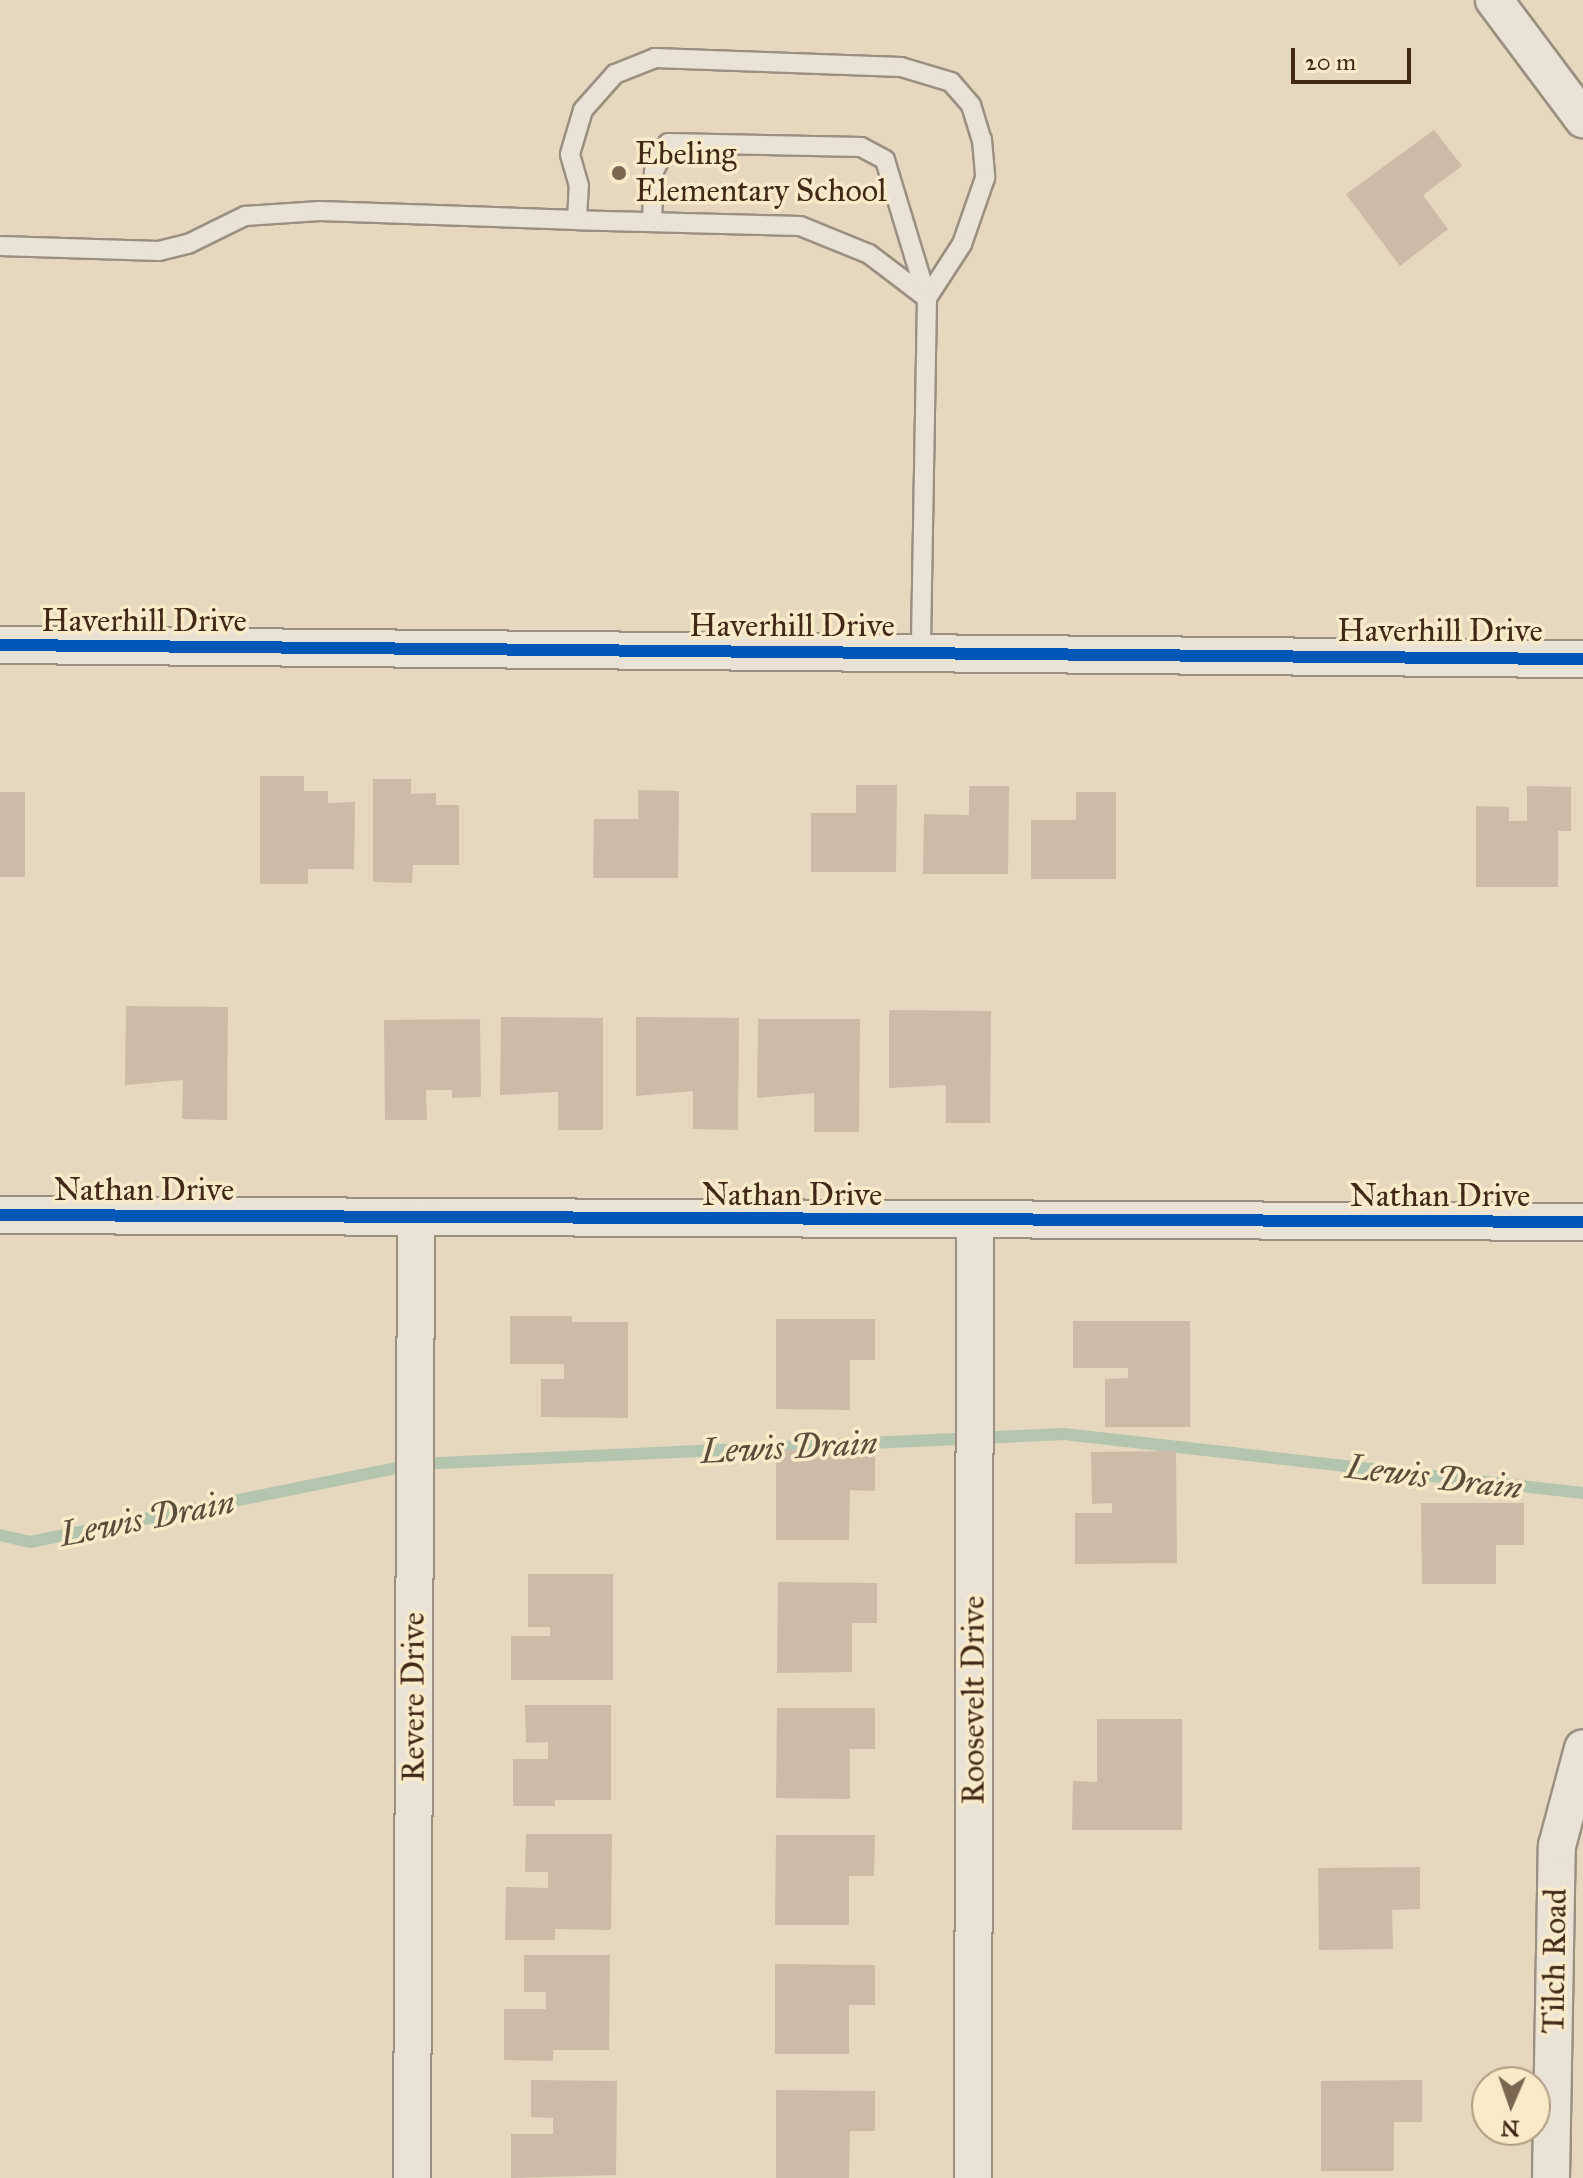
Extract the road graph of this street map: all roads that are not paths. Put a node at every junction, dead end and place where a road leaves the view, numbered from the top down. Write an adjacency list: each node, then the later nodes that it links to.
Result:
1 (1494, 0): 2 (street)
2 (1583, 119)
3 (577, 220): 4 (lane); 5 (lane); 6 (lane)
4 (652, 220): 6 (lane); 6 (lane)
5 (0, 246)
6 (927, 298): 8 (lane)
7 (0, 645): 8 (street, Haverhill Drive)
8 (921, 653): 9 (street, Haverhill Drive)
9 (1583, 659)
10 (0, 1215): 11 (street, Nathan Drive)
11 (416, 1217): 12 (street, Nathan Drive); 15 (street, Revere Drive)
12 (975, 1222): 13 (street, Nathan Drive); 16 (street, Roosevelt Drive)
13 (1583, 1222)
14 (1583, 1748): 17 (street, Tilch Road)
15 (412, 2178)
16 (973, 2178)
17 (1551, 2178)

